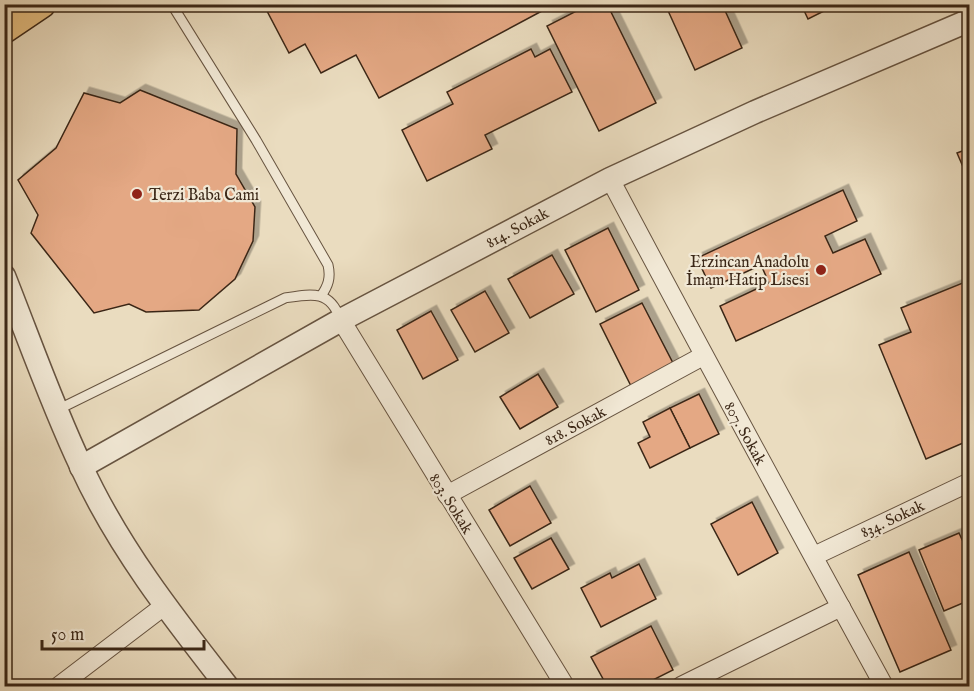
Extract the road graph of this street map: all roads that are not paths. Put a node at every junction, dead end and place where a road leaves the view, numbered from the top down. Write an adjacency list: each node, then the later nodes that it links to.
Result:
1 (41, 4): 4 (main road)
2 (174, 8): 7 (lane)
3 (969, 20): 5 (street, 814. Sokak)
4 (4, 29)
5 (610, 179): 8 (street, 814. Sokak); 9 (street, 807. Sokak)
6 (4, 276): 10 (street)
7 (321, 296): 8 (lane); 10 (lane)
8 (340, 320): 11 (street, 814. Sokak); 13 (street, 803. Sokak)
9 (704, 356): 13 (street, 818. Sokak); 14 (street, 807. Sokak)
10 (57, 410): 11 (street)
11 (81, 467): 15 (street)
12 (969, 482): 14 (street, 834. Sokak)
13 (447, 495): 19 (street, 803. Sokak)
14 (814, 556): 16 (street, 807. Sokak)
15 (164, 606): 17 (street); 18 (street)
16 (841, 608): 20 (street); 21 (street, 807. Sokak)
17 (59, 687)
18 (227, 687)
19 (565, 687)
20 (681, 687)
21 (884, 687)

